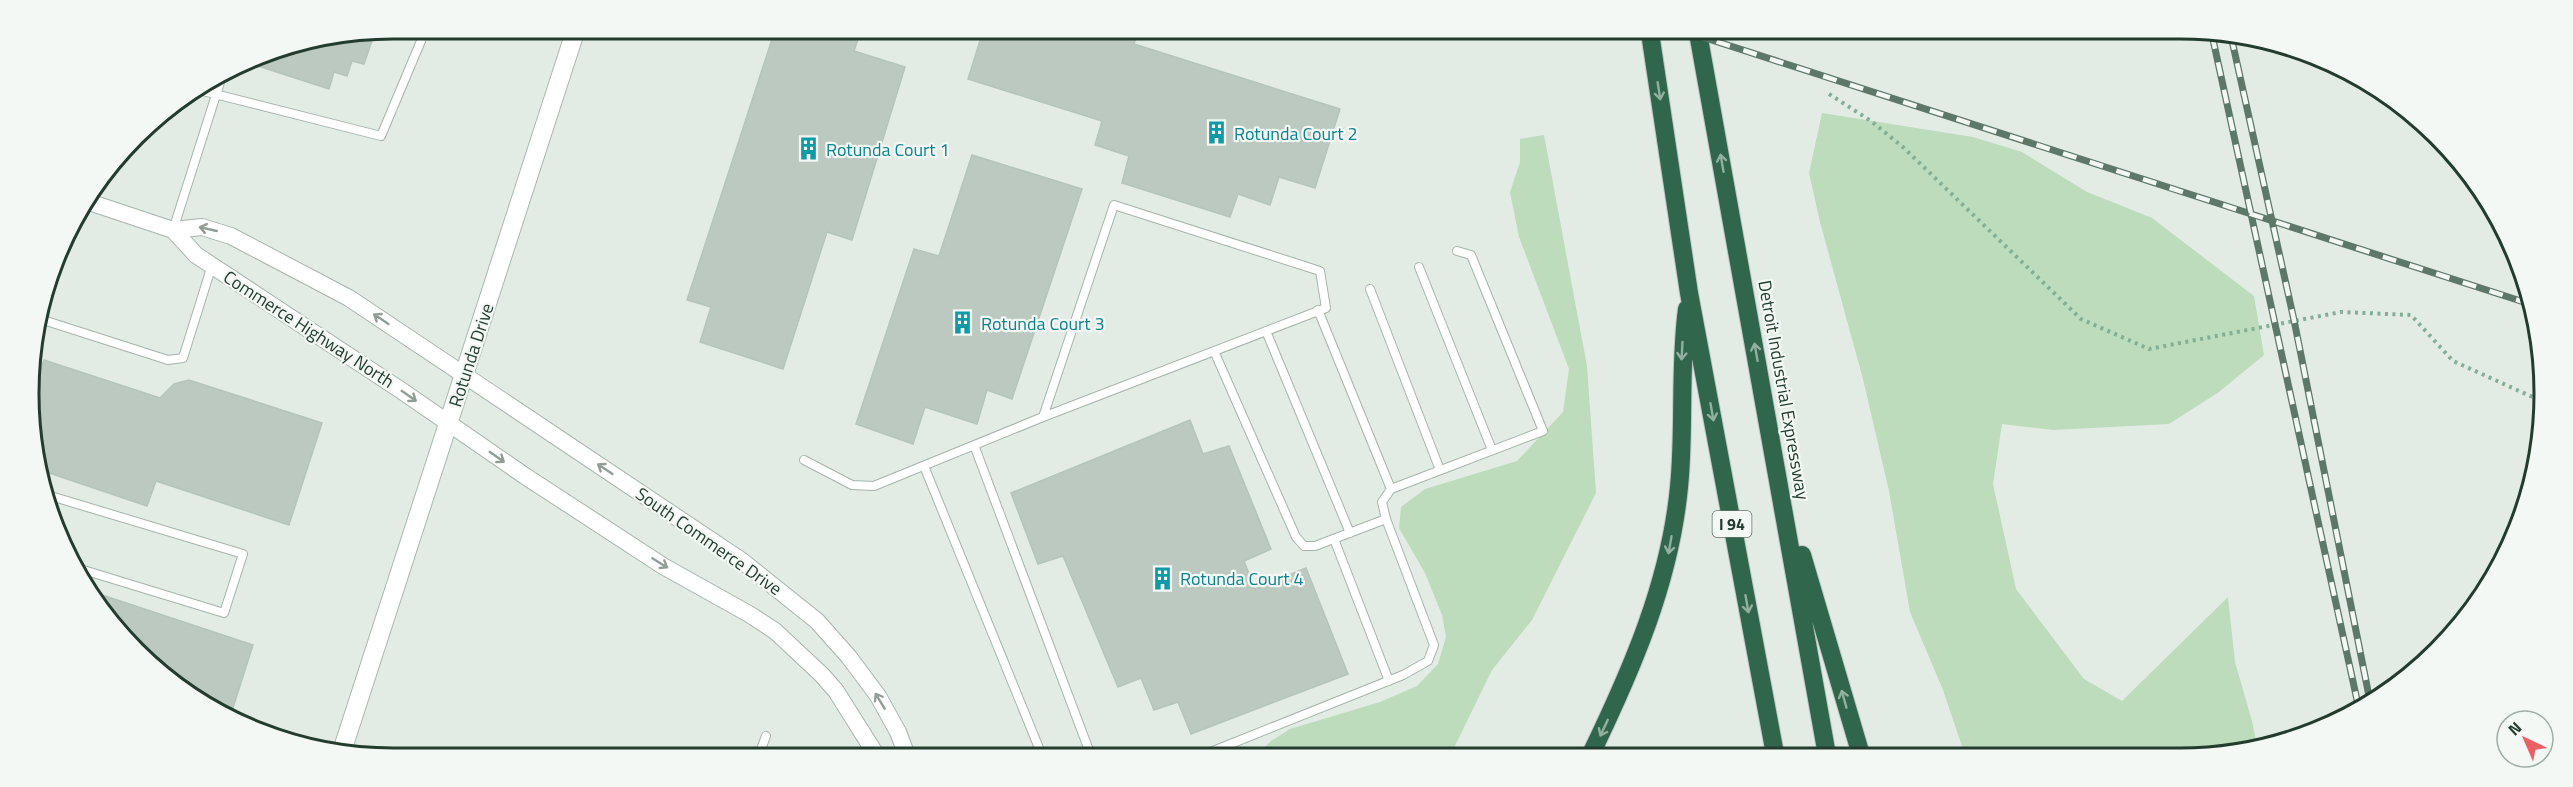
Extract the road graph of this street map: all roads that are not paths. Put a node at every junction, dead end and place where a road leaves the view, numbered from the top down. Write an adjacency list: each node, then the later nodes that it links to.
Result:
1 (422, 39): 7 (lane)
2 (573, 39): 19 (main road, Rotunda Drive)
3 (1651, 39): 14 (highway, I 94, one-way to 14)
4 (1699, 39): 27 (highway, Detroit Industrial Expressway, one-way to 4)
5 (219, 84): 7 (lane)
6 (207, 92): 7 (lane)
7 (216, 95): 9 (lane)
8 (94, 204): 9 (street, Commerce Highway North)
9 (173, 230): 11 (street, Commerce Highway North); 19 (street, Commerce Highway North, one-way to 9)
10 (1457, 250): 23 (lane)
11 (212, 266): 16 (lane); 21 (street, Commerce Highway North, one-way to 21)
12 (1419, 267): 23 (lane)
13 (1370, 289): 26 (lane)
14 (1689, 293): 46 (highway, one-way to 46); 47 (highway, I 94, one-way to 47)
15 (1318, 310): 17 (lane); 20 (lane); 28 (lane)
16 (47, 321)
17 (1266, 331): 18 (lane); 31 (lane)
18 (1214, 351): 20 (lane); 32 (lane)
19 (464, 375): 21 (main road, Rotunda Drive); 42 (street, South Commerce Drive, one-way to 19)
20 (1043, 417): 22 (lane)
21 (449, 423): 34 (main road, Rotunda Drive); 41 (street, South Commerce Drive, one-way to 41)
22 (974, 445): 25 (lane); 44 (lane)
23 (1492, 450): 26 (lane)
24 (804, 460): 25 (lane)
25 (924, 466): 43 (lane)
26 (1440, 470): 28 (lane)
27 (1778, 471): 48 (highway, Detroit Industrial Expressway); 49 (highway, one-way to 27)
28 (1391, 489): 30 (lane)
29 (55, 497): 33 (lane)
30 (1386, 519): 31 (lane); 35 (lane)
31 (1350, 532): 32 (lane)
32 (1334, 539): 35 (lane)
33 (86, 571)
34 (366, 680): 37 (main road); 38 (main road, Rotunda Drive); 39 (main road, Rotunda Drive)
35 (1389, 681): 45 (lane)
36 (766, 736): 40 (lane)
37 (337, 743)
38 (344, 745)
39 (353, 746)
40 (762, 748)
41 (872, 748)
42 (904, 748)
43 (1039, 748)
44 (1088, 748)
45 (1223, 748)
46 (1594, 748)
47 (1774, 748)
48 (1826, 748)
49 (1859, 748)

